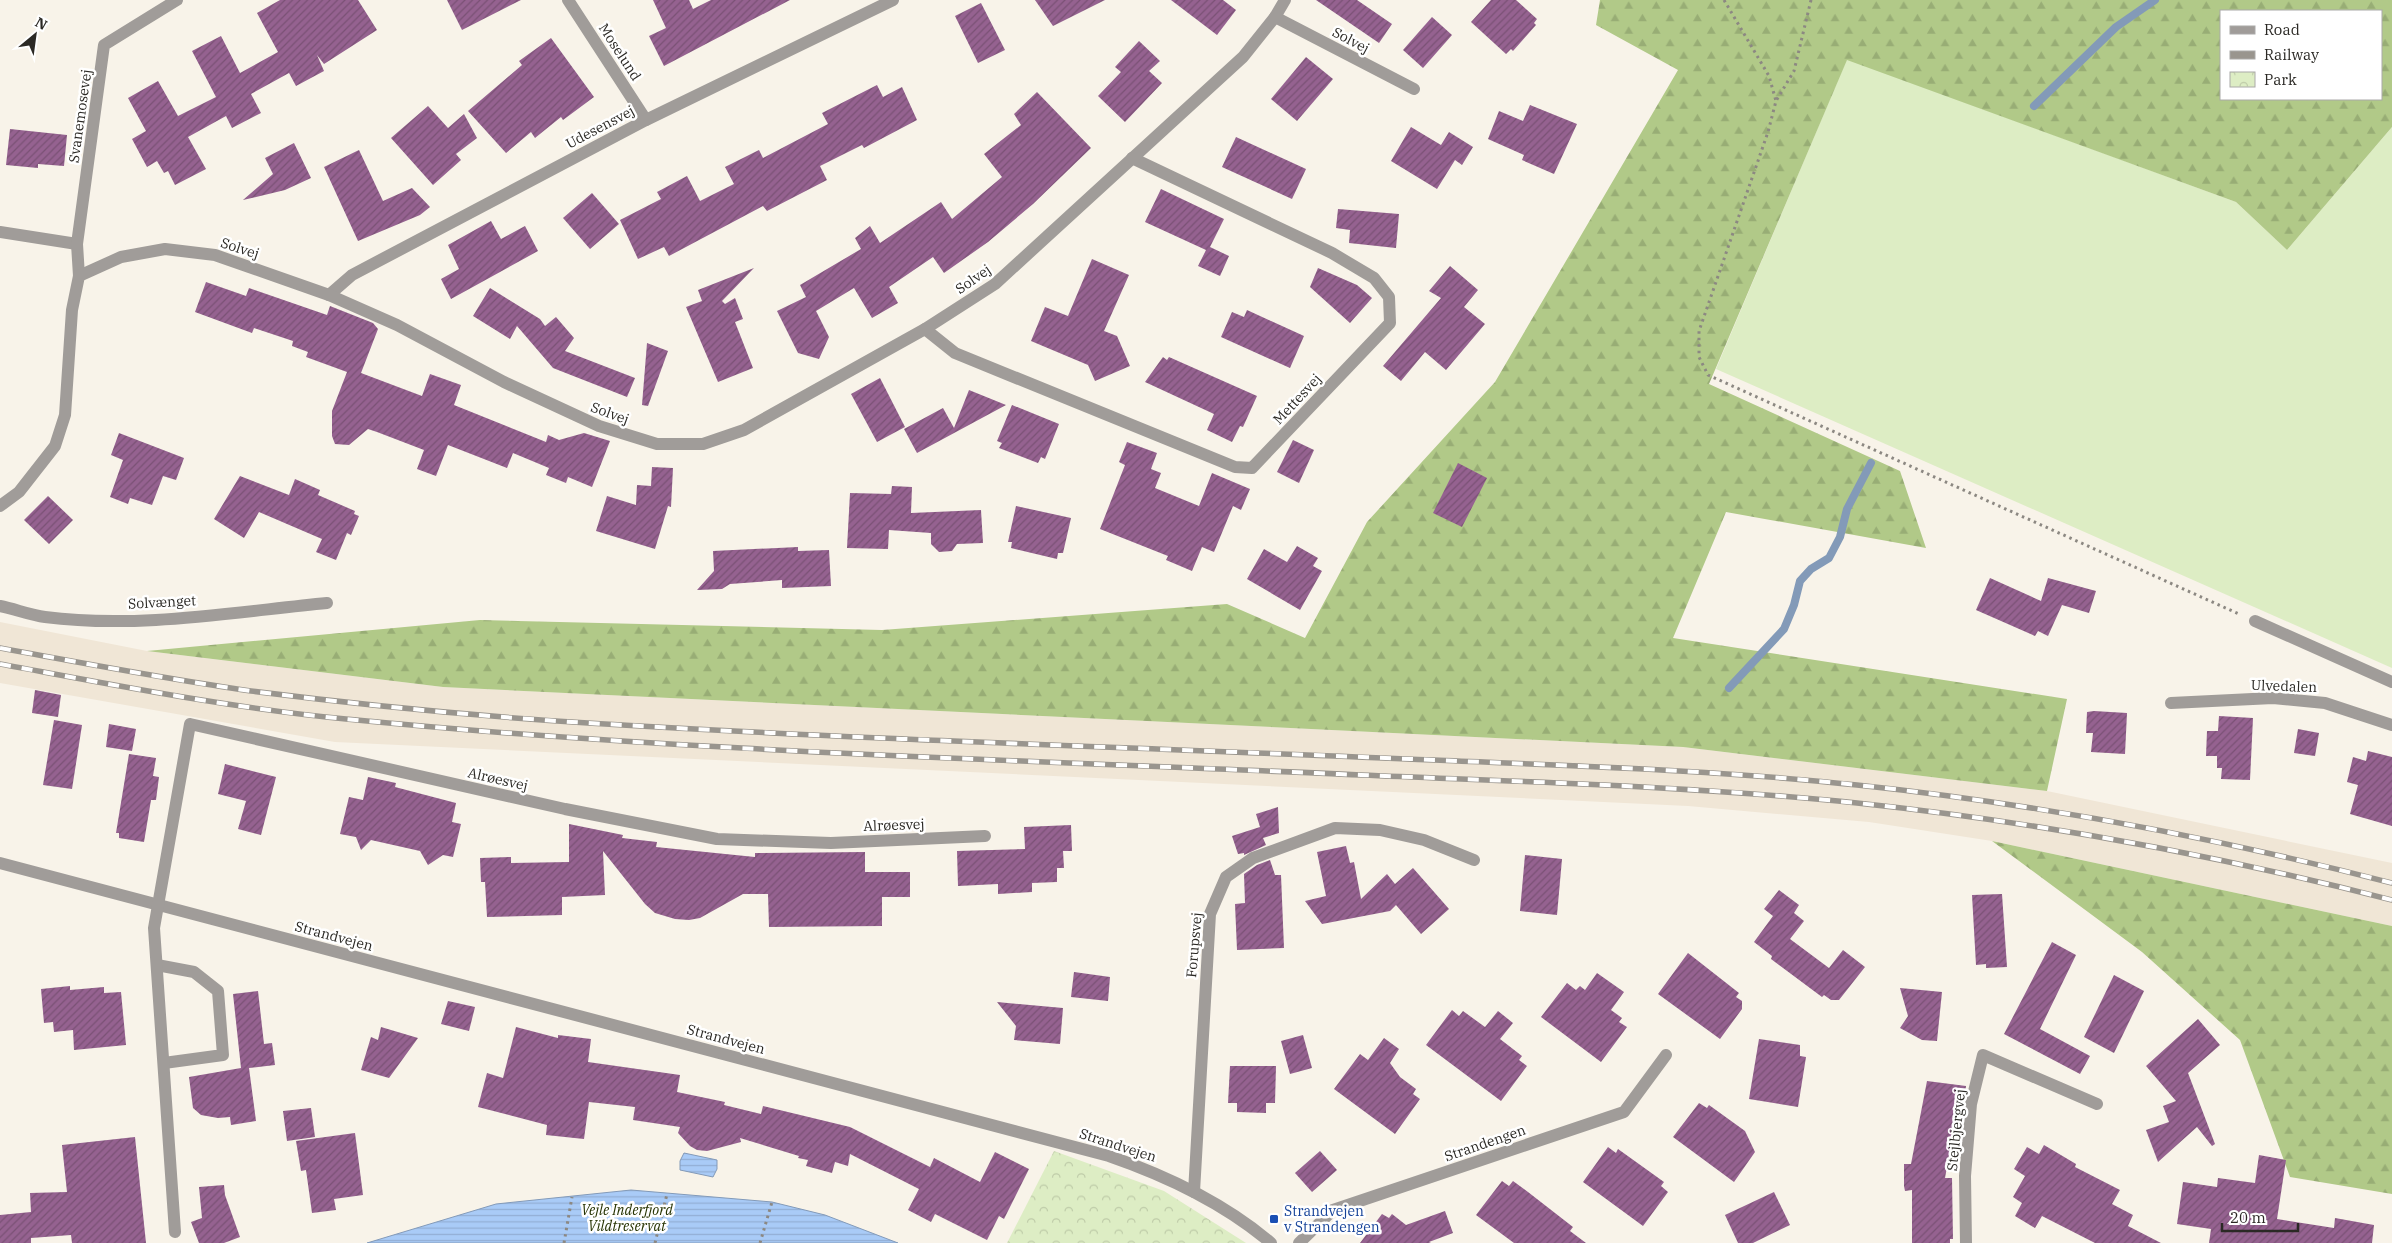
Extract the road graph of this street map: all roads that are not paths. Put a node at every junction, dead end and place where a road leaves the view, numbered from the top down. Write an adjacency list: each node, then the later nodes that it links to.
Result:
1 (177, 0): 10 (street, Svanemosevej)
2 (568, 0): 7 (street, Moselund)
3 (892, 0): 7 (street, Udesensvej)
4 (1285, 0): 5 (street, Solvej)
5 (1275, 17): 6 (street, Solvej); 8 (street, Solvej)
6 (1414, 89)
7 (646, 120): 12 (street, Udesensvej)
8 (1132, 158): 13 (street, Solvej); 13 (street, Mettesvej)
9 (0, 232): 10 (street)
10 (77, 244): 11 (street, Svanemosevej)
11 (79, 276): 12 (street, Solvej); 14 (street)
12 (328, 295): 13 (street, Solvej)
13 (925, 329)
14 (0, 506)
15 (327, 603): 16 (street, Solvænget)
16 (0, 606)
17 (2255, 621): 18 (street)
18 (2392, 682)
19 (2171, 703): 20 (street, Ulvedalen)
20 (2392, 725)
21 (985, 836): 24 (street, Alrøesvej)
22 (1474, 860): 29 (street, Forupsvej)
23 (0, 863): 24 (street, Strandvejen)
24 (156, 904): 25 (street); 29 (street, Strandvejen)
25 (157, 965): 27 (street); 27 (street)
26 (1666, 1054): 32 (street, Strandengen)
27 (164, 1063): 30 (street)
28 (2097, 1104): 33 (street, Stejlbjergvej)
29 (1194, 1192): 31 (street, Strandvejen)
30 (175, 1232)
31 (1271, 1243)
32 (1299, 1243)
33 (1966, 1243)

